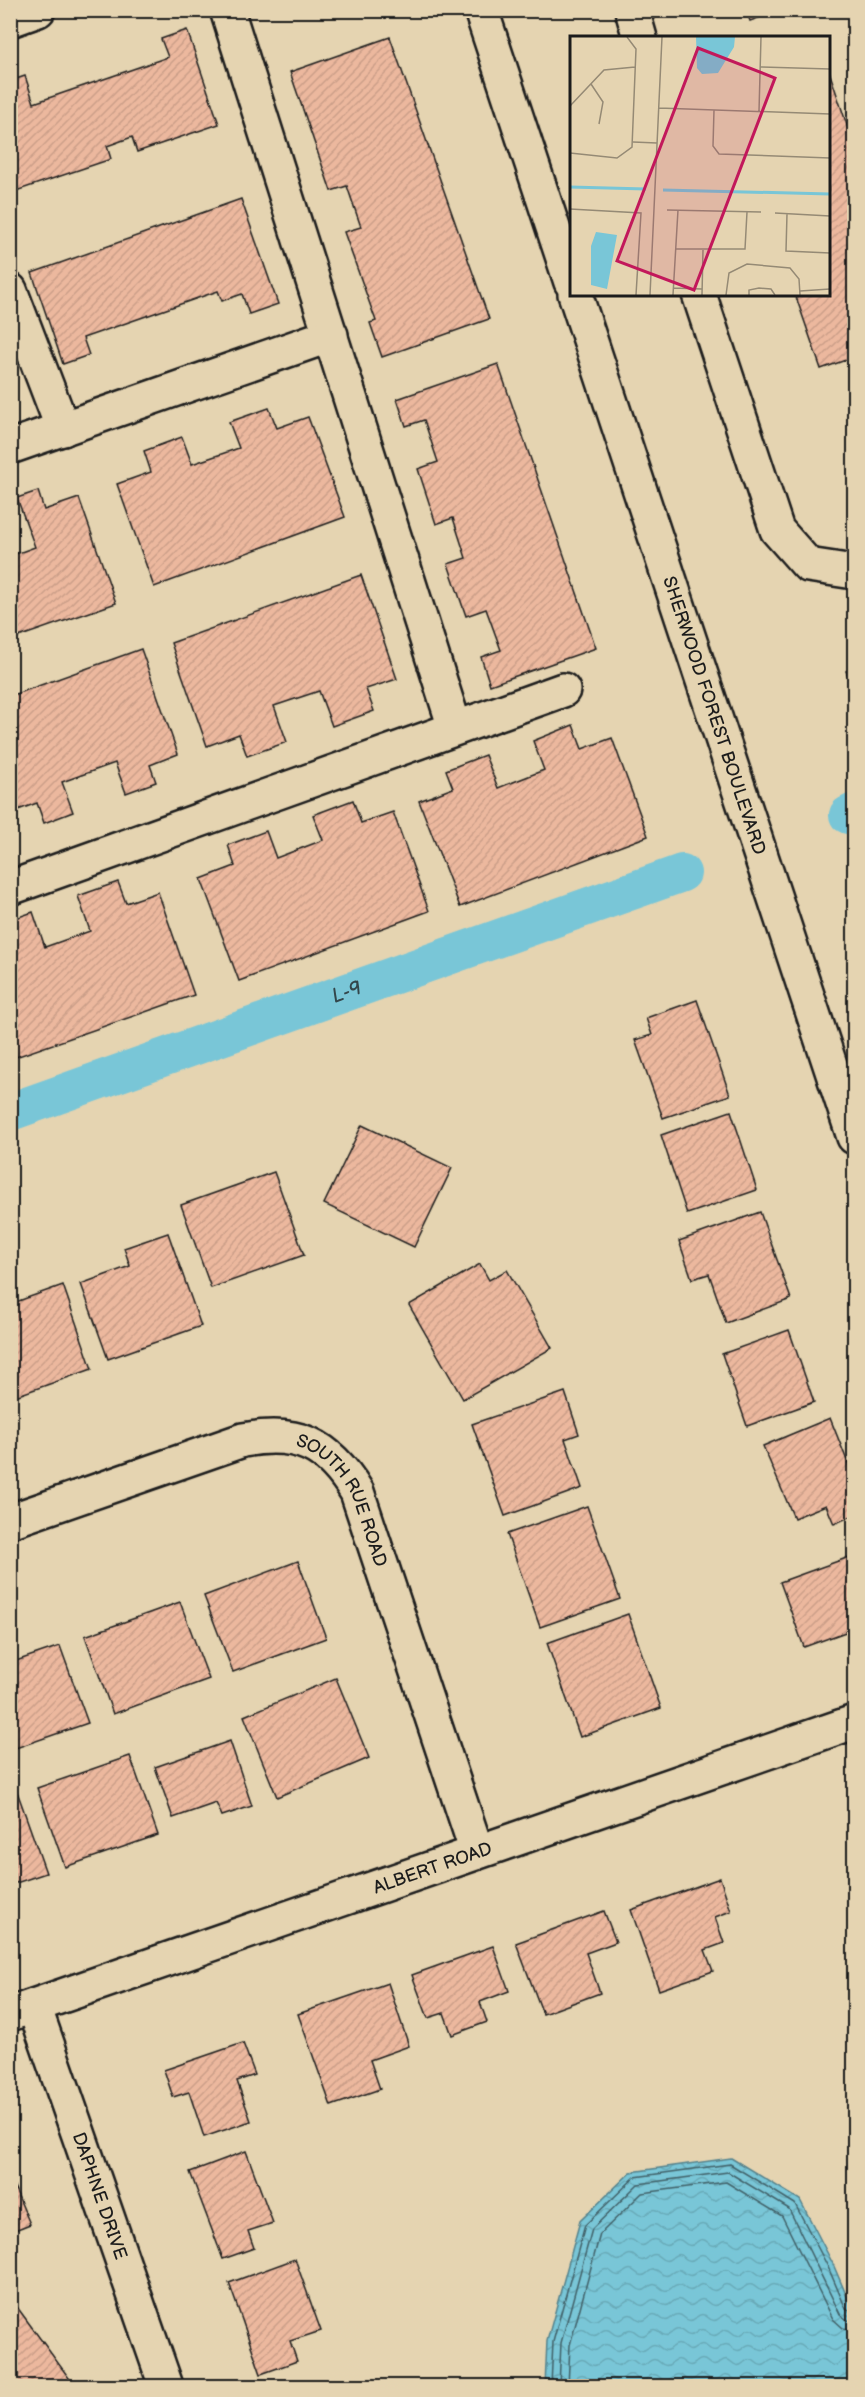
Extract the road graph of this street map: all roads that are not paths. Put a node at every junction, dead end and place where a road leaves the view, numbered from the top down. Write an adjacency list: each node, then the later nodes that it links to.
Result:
1 (38, 10): 5 (street)
2 (227, 10): 11 (street)
3 (482, 10): 7 (street)
4 (632, 10): 6 (street)
5 (10, 20)
6 (639, 36)
7 (570, 279)
8 (10, 290): 12 (street)
9 (576, 296): 18 (street, SHERWOOD FOREST BOULEVARD)
10 (700, 296): 14 (street)
11 (331, 335): 12 (street); 16 (street)
12 (63, 429): 13 (street)
13 (10, 447)
14 (855, 572)
15 (563, 690): 16 (street)
16 (455, 728): 17 (street)
17 (10, 888)
18 (855, 1137)
19 (10, 1521): 21 (street, SOUTH RUE ROAD)
20 (855, 1722): 21 (street, ALBERT ROAD)
21 (477, 1852): 22 (street, ALBERT ROAD)
22 (22, 2010): 23 (street, DAPHNE DRIVE)
23 (166, 2386)

